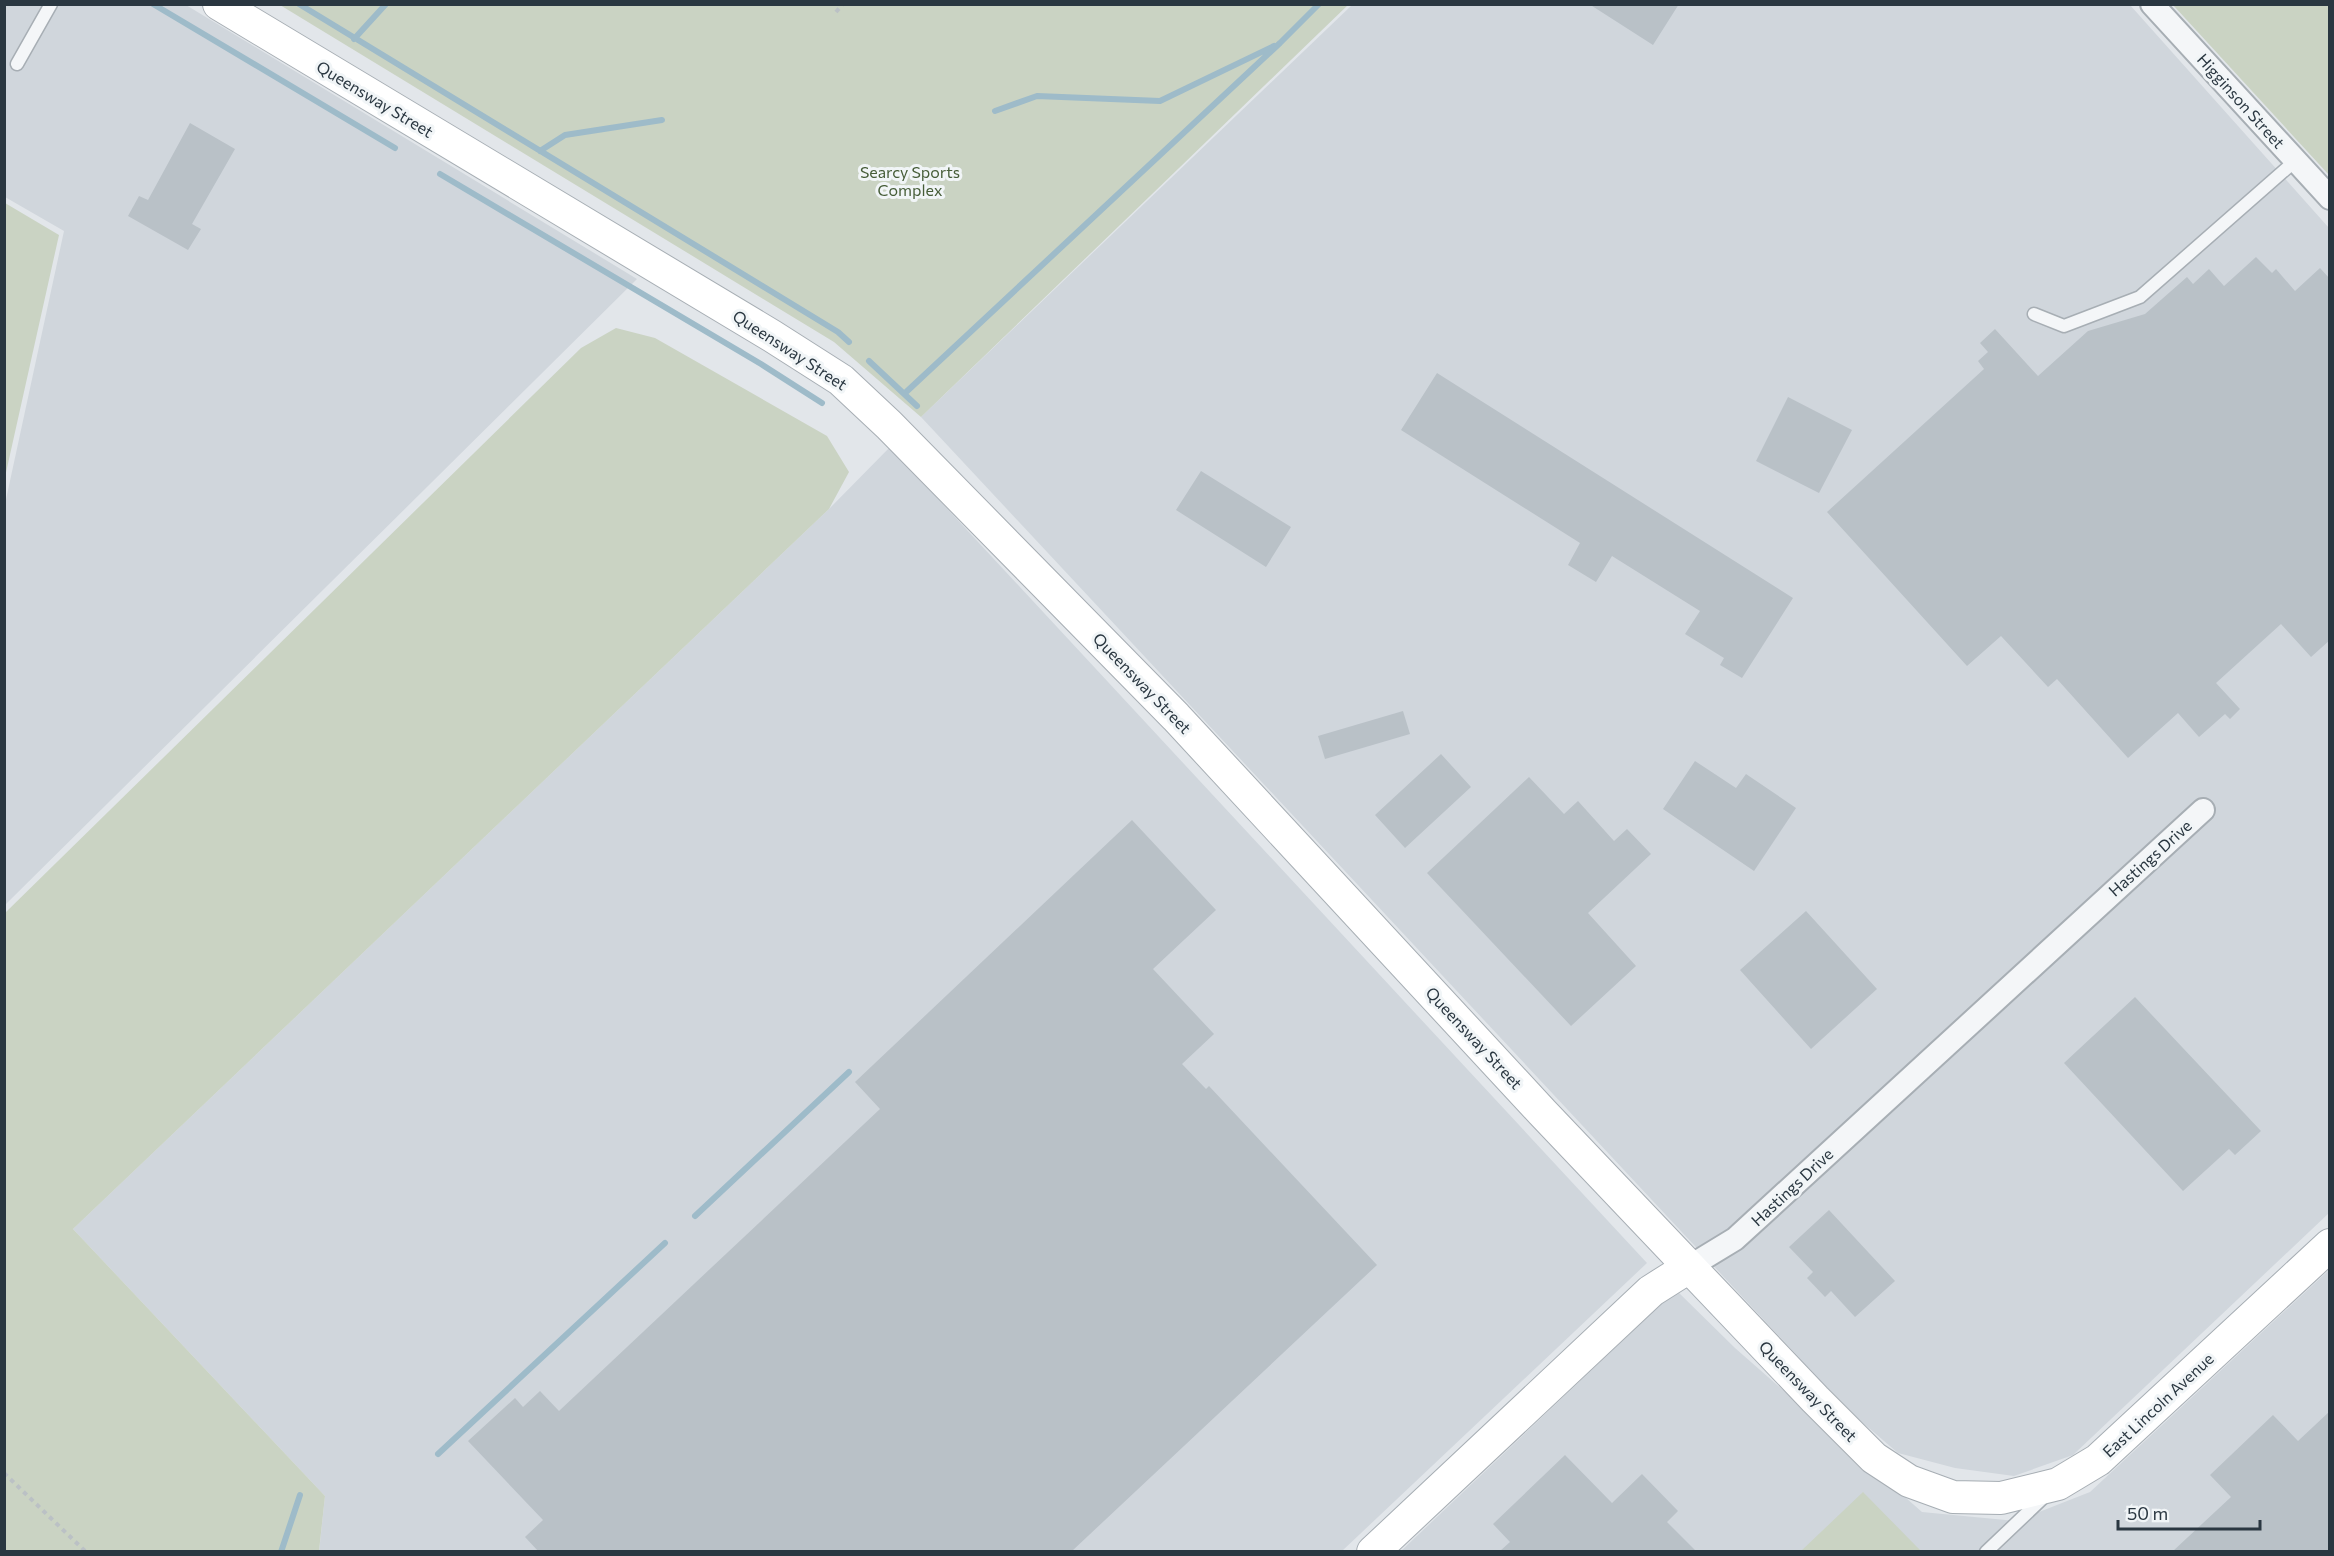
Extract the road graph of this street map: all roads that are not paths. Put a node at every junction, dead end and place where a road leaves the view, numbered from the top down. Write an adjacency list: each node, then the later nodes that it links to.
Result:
1 (51, 4): 4 (lane)
2 (219, 4): 10 (street, Queensway Street)
3 (2152, 4): 5 (street, Higginson Street)
4 (17, 64)
5 (2295, 160): 6 (street, Higginson Street); 7 (lane)
6 (2330, 198)
7 (2034, 314)
8 (2203, 810): 10 (street, Hastings Drive)
9 (2330, 1245): 11 (street, East Lincoln Avenue)
10 (1689, 1267): 12 (street, Queensway Street); 13 (street, Hastings Drive)
11 (2058, 1484): 12 (street, East Lincoln Avenue); 14 (lane)
12 (1953, 1497)
13 (1372, 1551)
14 (1986, 1551)

